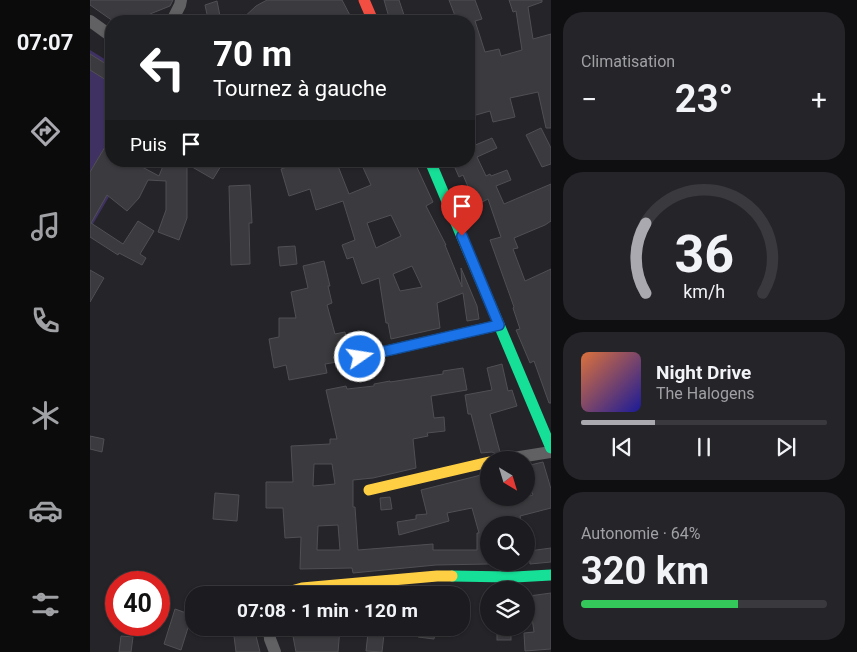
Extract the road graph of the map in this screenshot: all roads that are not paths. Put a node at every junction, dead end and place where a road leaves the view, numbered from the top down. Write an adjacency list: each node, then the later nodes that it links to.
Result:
1 (181, 0): 3 (street)
2 (364, 0): 4 (main road)
3 (175, 15)
4 (370, 15)
5 (90, 21): 6 (street)
6 (105, 32)
7 (433, 167): 8 (main road)
8 (499, 325): 9 (main road); 10 (main road)
9 (360, 357)
10 (550, 448): 11 (street)
11 (535, 452)
12 (480, 464): 13 (main road)
13 (369, 490)
14 (551, 575): 15 (main road)
15 (324, 586)
16 (270, 636): 17 (street)
17 (275, 652)

